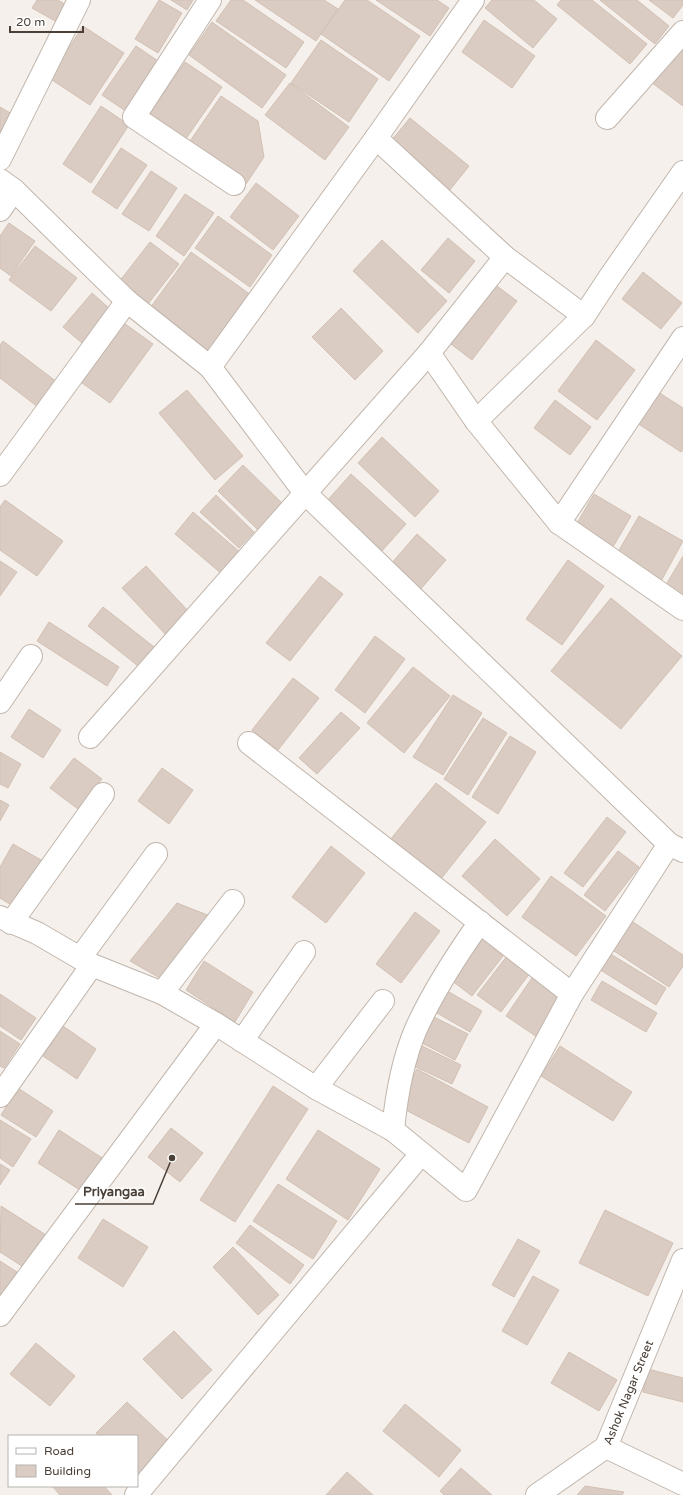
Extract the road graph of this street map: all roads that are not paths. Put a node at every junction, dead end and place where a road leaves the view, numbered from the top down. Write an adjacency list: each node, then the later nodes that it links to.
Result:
1 (79, 0): 7 (street)
2 (210, 0): 9 (street)
3 (472, 0): 6 (street)
4 (683, 32): 5 (street)
5 (607, 118)
6 (376, 138): 12 (street); 17 (street)
7 (0, 159)
8 (683, 172): 14 (street)
9 (234, 184)
10 (7, 185): 11 (street); 13 (street)
11 (0, 210)
12 (505, 257): 14 (street); 16 (street)
13 (127, 301): 17 (street); 19 (street)
14 (584, 316): 18 (street)
15 (683, 338): 21 (street)
16 (429, 353): 18 (street); 20 (street)
17 (210, 367): 20 (street)
18 (476, 421): 21 (street)
19 (0, 475)
20 (305, 493): 25 (street); 28 (street)
21 (559, 523): 22 (street)
22 (683, 609)
23 (31, 656): 24 (street)
24 (0, 702)
25 (90, 737)
26 (249, 743): 32 (street)
27 (103, 794): 31 (street)
28 (676, 848): 36 (street)
29 (156, 854): 34 (street)
30 (233, 900): 35 (street)
31 (6, 920): 34 (street)
32 (480, 922): 36 (street); 42 (street)
33 (304, 952): 39 (street)
34 (86, 961): 35 (street); 41 (street)
35 (162, 993): 38 (street)
36 (572, 994): 43 (street)
37 (383, 1001): 40 (street)
38 (216, 1024): 39 (street); 45 (street)
39 (242, 1041): 40 (street)
40 (316, 1088): 42 (street)
41 (0, 1096)
42 (393, 1130): 43 (street)
43 (421, 1154): 48 (street)
44 (683, 1260): 46 (street, Ashok Nagar Street)
45 (0, 1315)
46 (606, 1447): 47 (street); 49 (street, Ashok Nagar Street)
47 (683, 1484)
48 (136, 1495)
49 (537, 1495)

